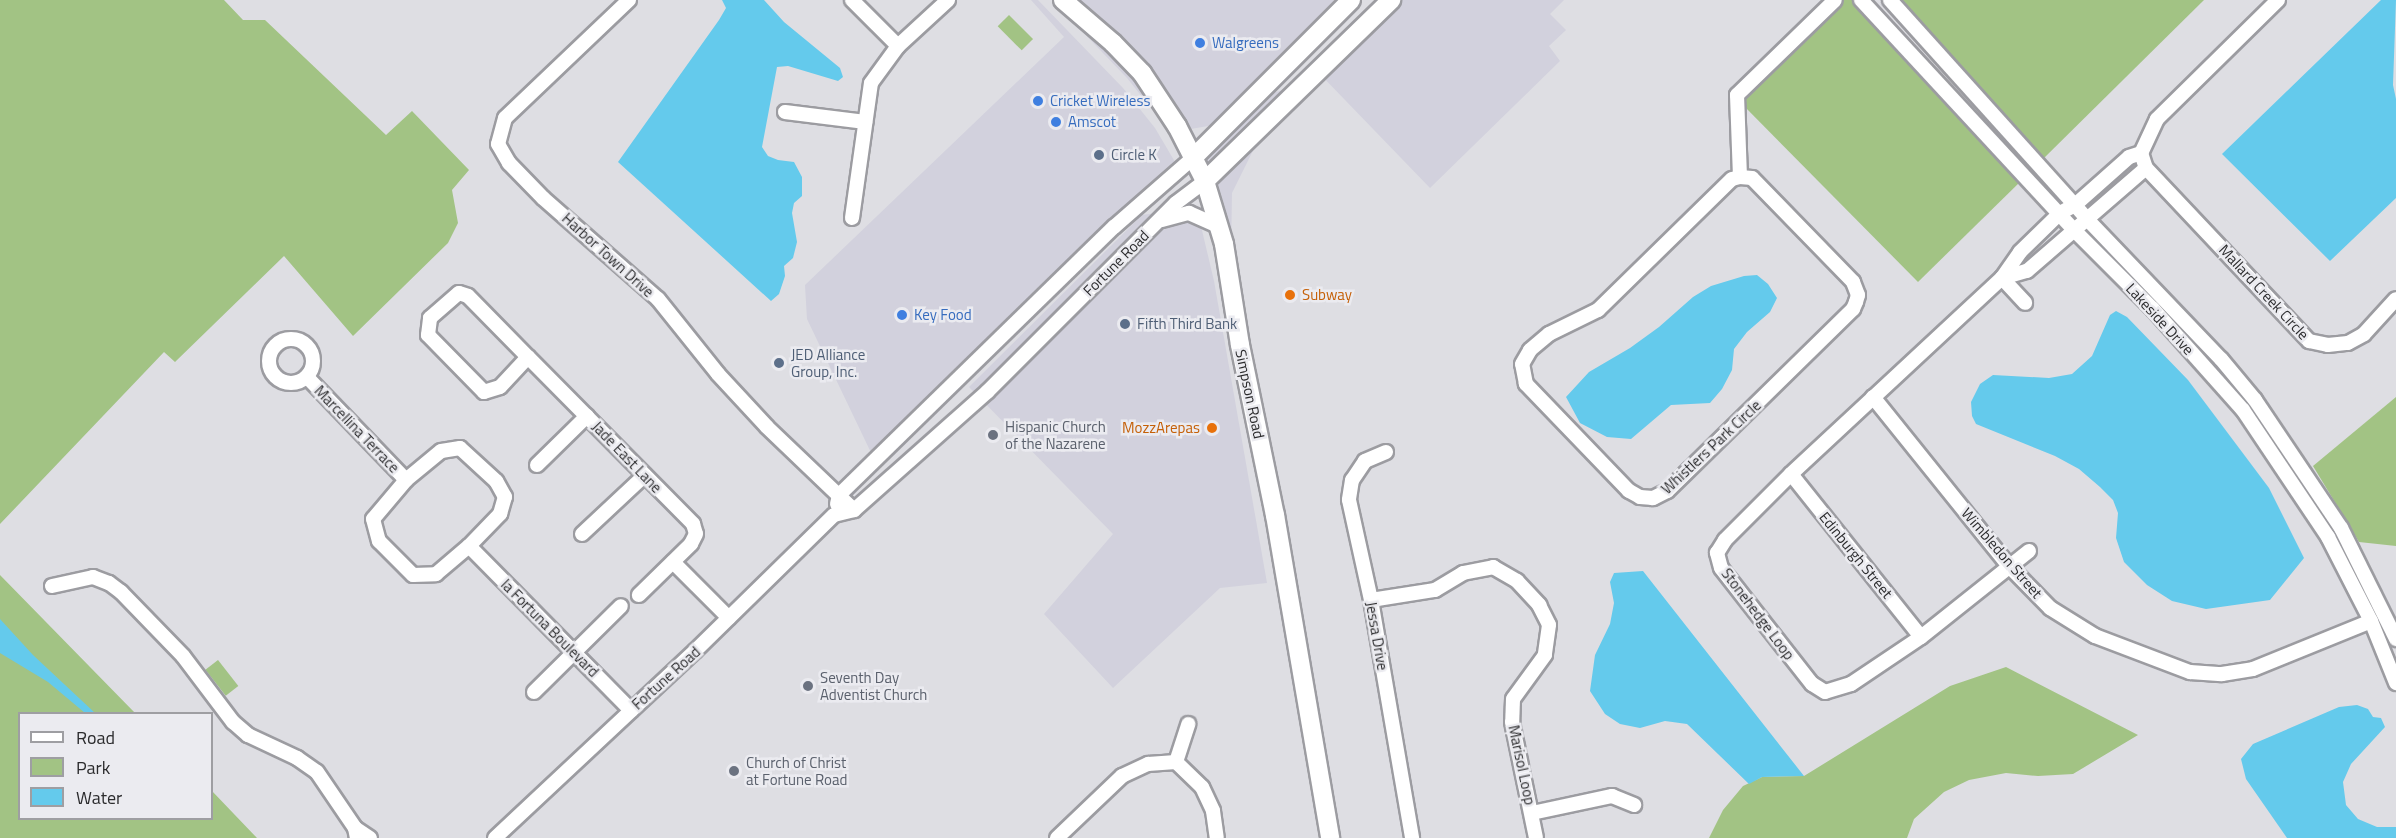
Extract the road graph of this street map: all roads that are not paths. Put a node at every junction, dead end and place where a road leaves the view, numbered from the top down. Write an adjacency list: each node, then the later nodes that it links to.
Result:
1 (629, 0): 38 (street, Harbor Town Drive)
2 (852, 0): 11 (street)
3 (948, 0): 11 (street)
4 (1063, 0): 15 (main road, Simpson Road)
5 (1351, 0): 15 (main road, Fortune Road)
6 (1391, 0): 18 (main road, Fortune Road)
7 (1835, 0): 17 (street)
8 (1861, 0): 20 (street, Lakeside Drive)
9 (1890, 0): 19 (street, Lakeside Drive)
10 (2278, 0): 14 (street)
11 (898, 46): 13 (street)
12 (785, 112): 13 (street)
13 (864, 122): 21 (street)
14 (2141, 153): 16 (street, Mallard Creek Circle); 19 (street)
15 (1194, 157): 18 (main road, Simpson Road); 38 (street, Fortune Road)
16 (2146, 168): 22 (street); 27 (street, Mallard Creek Circle)
17 (1740, 177): 17 (street, Whistlers Park Circle)
18 (1205, 181): 23 (street, Fortune Road); 24 (main road, Simpson Road)
19 (2075, 205): 20 (street, Stonehedge Loop); 22 (street, Lakeside Drive)
20 (2060, 213): 25 (street, Lakeside Drive); 26 (street, Stonehedge Loop)
21 (852, 218)
22 (2087, 219): 25 (street, Stonehedge Loop); 53 (street, Lakeside Drive)
23 (1157, 222): 24 (street); 39 (street, Fortune Road)
24 (1218, 226): 67 (main road, Simpson Road)
25 (2074, 230): 26 (street, Stonehedge Loop); 51 (street, Lakeside Drive)
26 (2002, 278): 28 (street); 31 (street, Stonehedge Loop)
27 (2396, 300)
28 (2025, 303)
29 (528, 357): 29 (street, Jade East Lane); 32 (street, Jade East Lane)
30 (307, 377): 37 (street, Marcellina Terrace)
31 (1873, 397): 35 (street, Stonehedge Loop); 45 (street, Wimbledon Street)
32 (587, 416): 34 (street); 36 (street, Jade East Lane)
33 (1386, 452): 48 (street, Jessa Drive)
34 (537, 465)
35 (1791, 474): 52 (street, Edinburgh Street); 52 (street, Stonehedge Loop)
36 (645, 476): 41 (street); 44 (street, Jade East Lane)
37 (406, 480): 42 (street); 42 (street)
38 (839, 495): 39 (street, Harbor Town Drive); 40 (street)
39 (854, 510): 40 (street, Fortune Road)
40 (834, 515): 50 (street, Fortune Road)
41 (582, 534)
42 (469, 546): 54 (street, la Fortuna Boulevard)
43 (2029, 551): 45 (street, Stonehedge Loop)
44 (673, 562): 47 (street, Jade East Lane); 50 (street)
45 (2009, 566): 51 (street, Wimbledon Street); 52 (street, Stonehedge Loop)
46 (52, 586): 62 (street)
47 (639, 595)
48 (1371, 600): 61 (street, Marisol Loop); 68 (street, Jessa Drive)
49 (621, 606): 54 (street)
50 (729, 618): 57 (street, Fortune Road)
51 (2371, 621): 55 (street, Lakeside Drive)
52 (1921, 637)
53 (2396, 639)
54 (574, 652): 56 (street); 57 (street, la Fortuna Boulevard)
55 (2396, 683)
56 (534, 692)
57 (631, 710): 64 (street, Fortune Road)
58 (1188, 724): 59 (street)
59 (1176, 762): 65 (street); 66 (street)
60 (1634, 805): 61 (street)
61 (1532, 813): 69 (street, Marisol Loop)
62 (356, 833): 63 (street)
63 (370, 838)
64 (495, 838)
65 (1057, 838)
66 (1218, 838)
67 (1330, 838)
68 (1412, 838)
69 (1536, 838)

